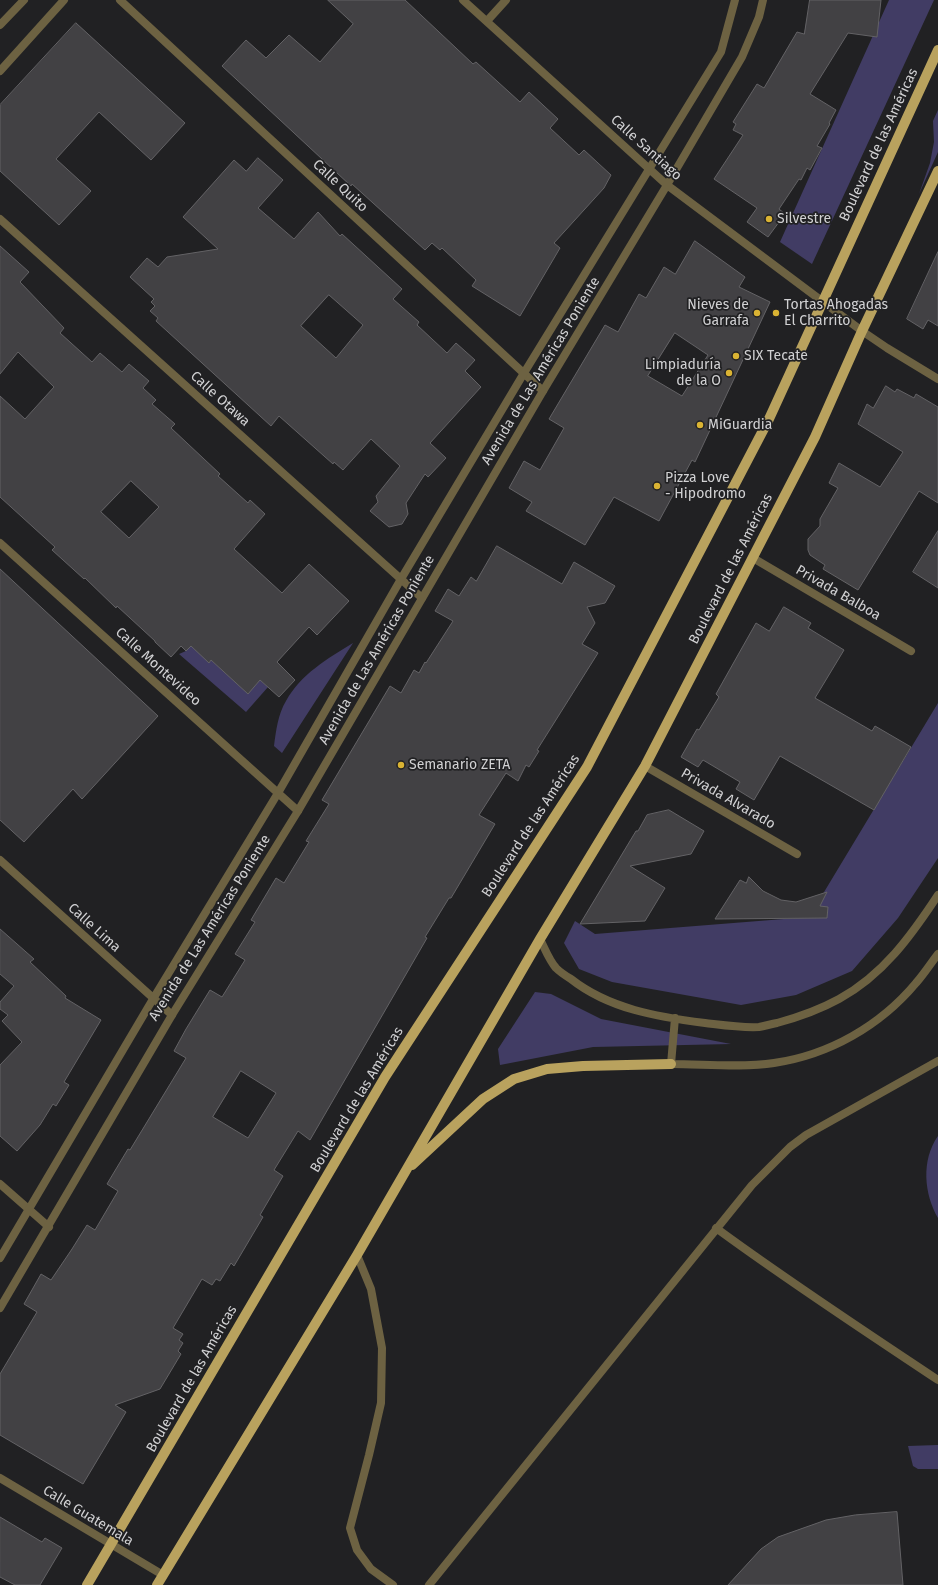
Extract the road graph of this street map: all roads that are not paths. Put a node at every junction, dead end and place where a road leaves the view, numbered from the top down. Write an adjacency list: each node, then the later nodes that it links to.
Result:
1 (24, 0): 9 (street)
2 (64, 0): 11 (street)
3 (120, 0): 18 (street, Calle Quito)
4 (464, 0): 8 (street, Calle Santiago)
5 (506, 0): 8 (street)
6 (735, 0): 12 (street, Avenida de Las Américas Poniente)
7 (763, 0): 14 (street, Avenida de Las Américas Poniente)
8 (487, 21): 12 (street, Calle Santiago)
9 (0, 25)
10 (938, 50): 16 (main road, Boulevard de las Américas)
11 (0, 70)
12 (649, 168): 14 (street, Calle Santiago); 18 (street, Avenida de Las Américas Poniente)
13 (938, 171): 17 (main road, Boulevard de las Américas)
14 (667, 185): 16 (street, Calle Santiago); 20 (street, Avenida de Las Américas Poniente)
15 (0, 218): 23 (street, Calle Otawa)
16 (822, 303): 17 (street, Calle Santiago); 49 (main road, Boulevard de las Américas)
17 (862, 331): 19 (street, Calle Santiago); 22 (main road, Boulevard de las Américas)
18 (524, 373): 20 (street, Calle Quito); 23 (street, Avenida de Las Américas Poniente)
19 (938, 379)
20 (543, 390): 24 (street, Avenida de Las Américas Poniente)
21 (0, 543): 27 (street, Calle Montevideo)
22 (753, 558): 25 (street, Privada Balboa); 26 (main road, Boulevard de las Américas)
23 (401, 579): 24 (street, Calle Otawa); 27 (street, Avenida de Las Américas Poniente)
24 (422, 598): 28 (street, Avenida de Las Américas Poniente)
25 (911, 651)
26 (645, 766): 29 (street, Privada Alvarado); 32 (main road, Boulevard de las Américas)
27 (278, 793): 28 (street, Calle Montevideo); 34 (street, Avenida de Las Américas Poniente)
28 (298, 811): 35 (street, Avenida de Las Américas Poniente)
29 (797, 854)
30 (0, 860): 34 (street, Calle Lima)
31 (938, 895): 36 (street)
32 (540, 939): 36 (street); 39 (main road, Boulevard de las Américas)
33 (938, 954): 38 (street)
34 (153, 999): 35 (street, Calle Lima); 41 (street, Avenida de Las Américas Poniente)
35 (172, 1015): 42 (street, Avenida de Las Américas Poniente)
36 (675, 1018): 38 (street)
37 (938, 1061): 43 (street)
38 (671, 1064): 39 (main road)
39 (405, 1172): 44 (main road, Boulevard de las Américas)
40 (0, 1184): 41 (street)
41 (28, 1210): 42 (street); 45 (street, Avenida de Las Américas Poniente)
42 (49, 1227): 46 (street, Avenida de Las Américas Poniente)
43 (716, 1228): 47 (street); 54 (street)
44 (356, 1254): 50 (main road, Boulevard de las Américas); 53 (street)
45 (0, 1258)
46 (0, 1308)
47 (938, 1380)
48 (0, 1478): 49 (street, Calle Guatemala)
49 (111, 1544): 50 (street, Calle Guatemala); 51 (main road, Boulevard de las Américas)
50 (163, 1576): 52 (main road, Boulevard de las Américas)
51 (87, 1585)
52 (157, 1585)
53 (392, 1585)
54 (429, 1585)

